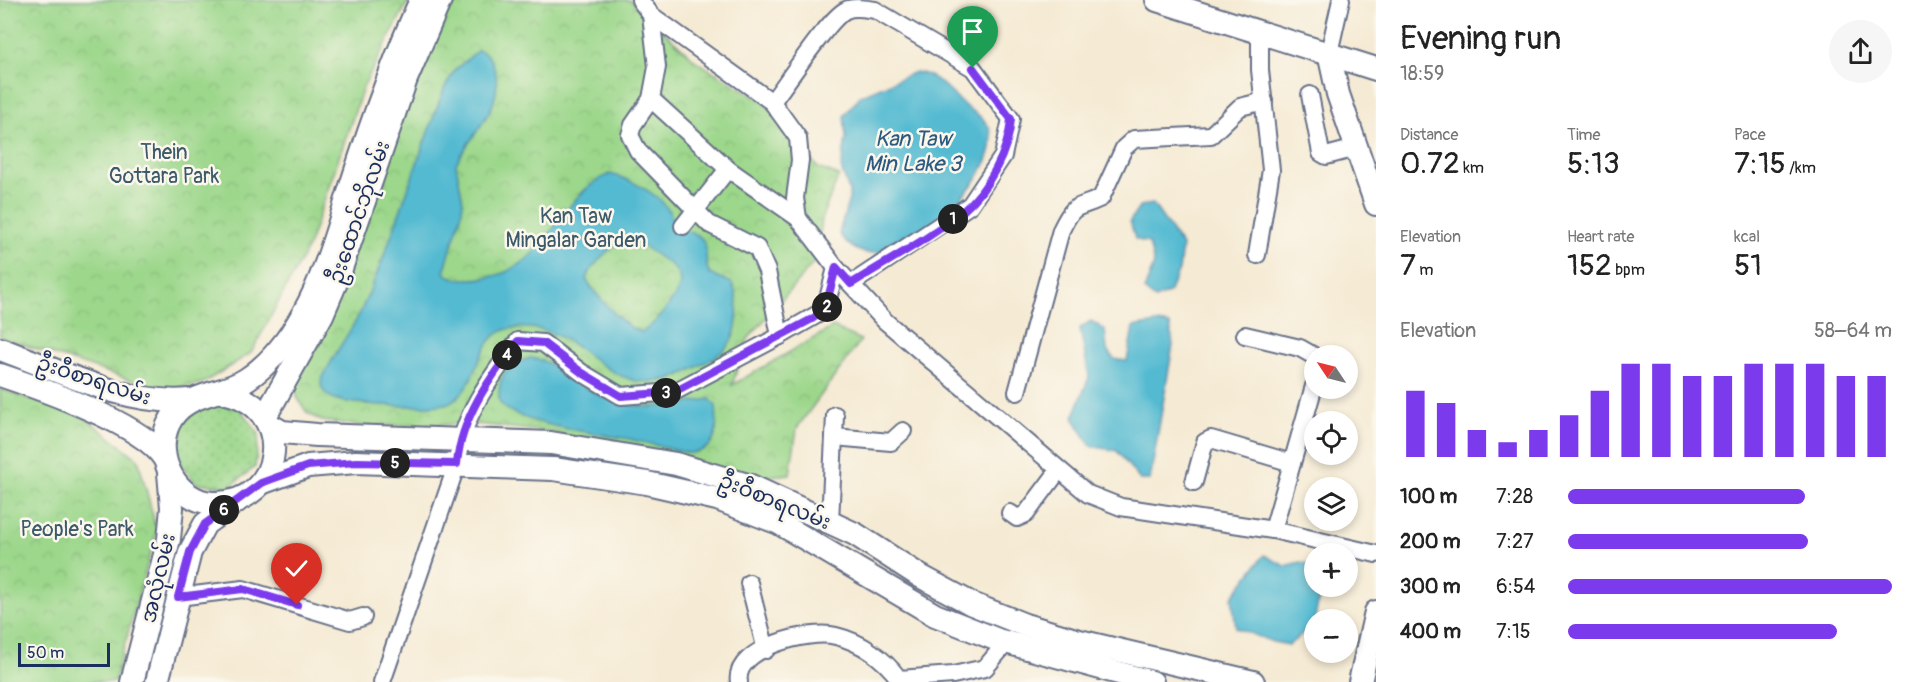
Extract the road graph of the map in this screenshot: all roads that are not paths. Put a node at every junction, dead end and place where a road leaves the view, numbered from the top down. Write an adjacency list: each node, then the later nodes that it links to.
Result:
1 (421, 0): 30 (main road, ဦးထောင်ဘိုလမ်း)
2 (440, 0): 35 (main road, ဦးထောင်ဘိုလမ်း)
3 (640, 0): 6 (street)
4 (1157, 0): 7 (main road)
5 (1341, 0): 8 (street)
6 (651, 15): 11 (street); 13 (street)
7 (1260, 30): 8 (main road); 12 (street)
8 (1329, 53): 9 (main road); 14 (main road)
9 (1376, 69)
10 (1310, 95): 14 (street)
11 (651, 99): 15 (street); 17 (street)
12 (1264, 101): 20 (street); 31 (street)
13 (772, 102): 18 (street); 22 (street)
14 (1356, 148): 16 (main road)
15 (728, 169): 17 (street); 18 (street)
16 (1376, 204)
17 (695, 211): 19 (street); 24 (street)
18 (798, 218): 21 (street)
19 (683, 226)
20 (1257, 255)
21 (836, 267): 22 (street); 24 (street)
22 (851, 284): 41 (street)
23 (1245, 335): 26 (street)
24 (780, 336): 38 (street)
25 (0, 349): 27 (main road, ဦးဝီစာရလမ်း)
26 (1304, 350)
27 (39, 363): 29 (main road); 33 (main road, ဦးဝီစာရလမ်း)
28 (0, 375): 29 (main road, ဦးဝီစာရလမ်း)
29 (30, 385): 40 (main road, ဦးဝီစာရလမ်း)
30 (221, 392): 33 (main road); 35 (main road)
31 (1017, 392)
32 (1315, 399): 39 (street)
33 (189, 400): 40 (main road)
34 (835, 415): 37 (street)
35 (268, 421): 38 (main road, ဦးဝီစာရလမ်း); 44 (main road)
36 (903, 432): 37 (street)
37 (834, 437): 48 (street)
38 (458, 453): 42 (main road, ဦးဝီစာရလမ်း); 44 (main road, ဦးဝီစာရလမ်း); 45 (main road, ဦးဝီစာရလမ်း); 64 (street)
39 (1292, 463): 43 (street); 49 (street)
40 (166, 465): 46 (main road); 62 (main road, အလုံလမ်း)
41 (1059, 470): 47 (street); 49 (street)
42 (711, 475): 45 (main road); 48 (main road, ဦးဝီစာရလမ်း)
43 (1194, 482)
44 (261, 483): 46 (main road)
45 (705, 496): 50 (main road, ဦးဝီစာရလမ်း)
46 (238, 500): 53 (main road)
47 (1010, 513)
48 (837, 525): 50 (main road); 56 (main road, ဦးဝီစာရလမ်း)
49 (1273, 530): 51 (street)
50 (831, 552): 57 (main road, ဦးဝီစာရလမ်း)
51 (1376, 554)
52 (749, 583): 58 (street)
53 (178, 597): 55 (street); 63 (main road)
54 (1376, 612): 67 (main road)
55 (363, 617)
56 (1007, 617): 57 (main road); 59 (main road, ဦးဝီစာရလမ်း)
57 (1002, 642): 60 (street); 66 (main road, ဦးဝီစာရလမ်း)
58 (766, 650): 60 (street); 65 (street)
59 (1213, 678): 61 (main road, ဦးဝီစာရလမ်း)
60 (954, 679)
61 (1245, 681)
62 (132, 682)
63 (157, 682)
64 (382, 682)
65 (739, 682)
66 (1152, 682)
67 (1360, 682)

